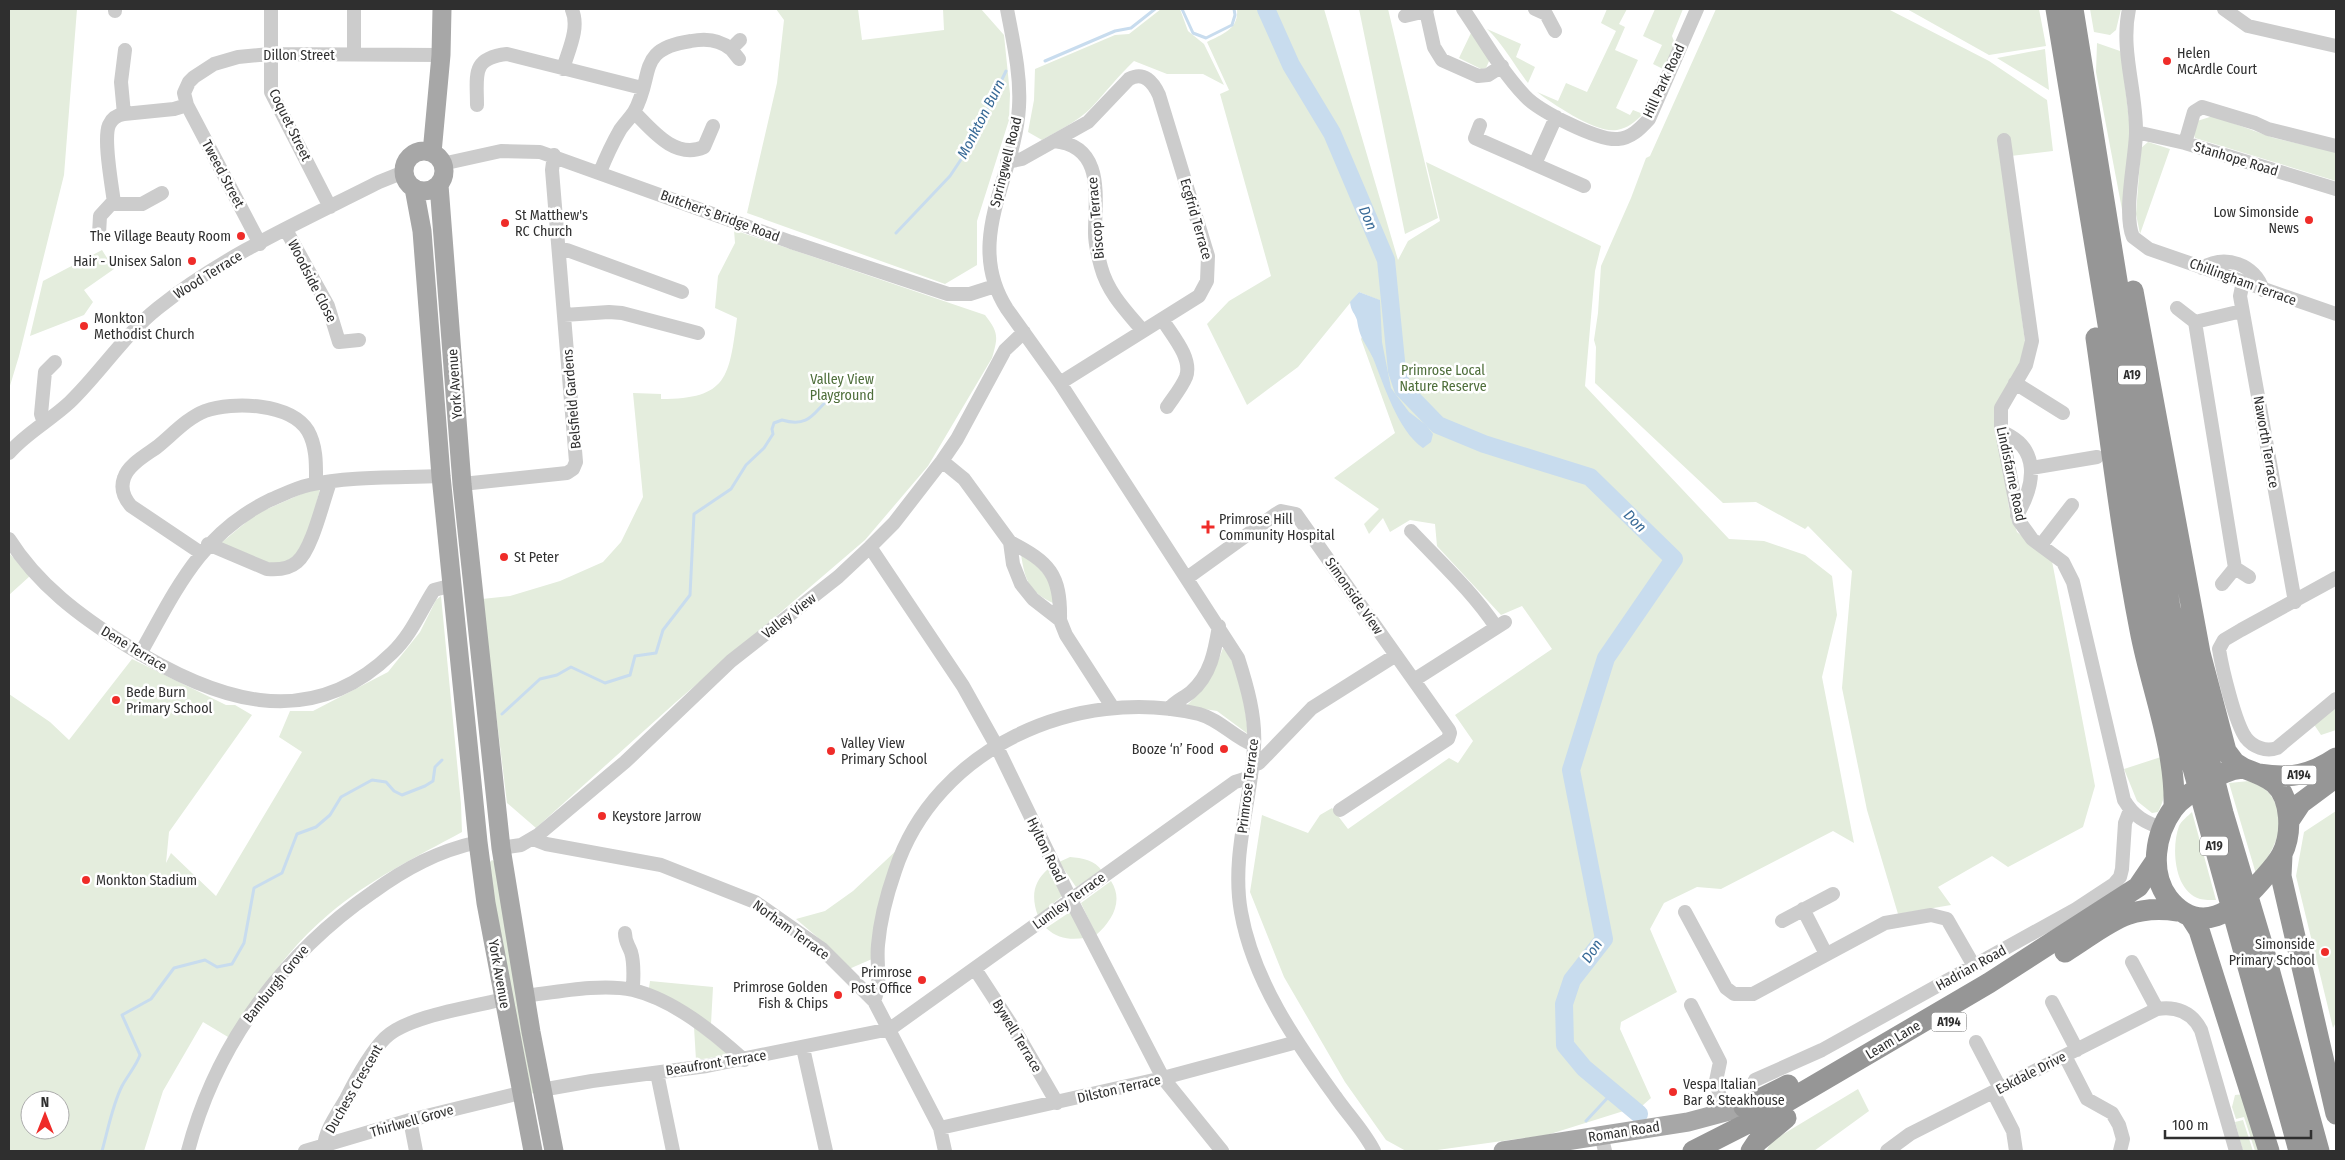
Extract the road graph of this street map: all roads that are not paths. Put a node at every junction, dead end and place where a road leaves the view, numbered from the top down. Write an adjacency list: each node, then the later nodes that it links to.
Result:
1 (271, 9): 19 (street, Coquet Street)
2 (354, 9): 20 (street)
3 (442, 9): 21 (main road)
4 (572, 9): 23 (street)
5 (1007, 9): 43 (street, Springwell Road)
6 (1463, 9): 22 (street, Hill Park Road)
7 (1535, 9): 15 (street)
8 (1697, 9): 30 (street, Hill Park Road)
9 (2056, 9): 111 (highway, A19); 118 (highway)
10 (2074, 9): 111 (highway, A19); 116 (highway)
11 (2129, 9): 34 (street)
12 (2224, 9): 16 (street)
13 (1426, 10): 14 (street); 22 (street)
14 (1405, 16)
15 (1555, 31)
16 (2336, 46)
17 (736, 49): 25 (street)
18 (125, 50): 29 (street)
19 (270, 54): 20 (street, Dillon Street); 26 (street, Dillon Street); 53 (street, Coquet Street)
20 (354, 54): 21 (street, Dillon Street)
21 (441, 55): 24 (main road)
22 (1502, 66): 30 (street, Hill Park Road)
23 (563, 69): 25 (street); 27 (street)
24 (438, 79): 39 (main road); 42 (main road)
25 (642, 88): 28 (street)
26 (186, 105): 29 (street); 56 (street, Tweed Street)
27 (477, 105)
28 (634, 112): 33 (street); 46 (street)
29 (124, 114): 52 (street)
30 (1556, 117): 44 (street)
31 (1088, 122): 36 (street); 40 (street, Biscop Terrace); 67 (street, Ecgfrid Terrace)
32 (1480, 125): 44 (street)
33 (714, 126)
34 (2136, 132): 37 (street, Stanhope Road); 58 (street, Chillingham Terrace)
35 (2004, 140): 75 (street, Lindisfarne Road)
36 (1054, 141): 40 (street); 43 (street)
37 (2185, 143): 38 (street); 50 (street, Stanhope Road)
38 (2336, 146)
39 (413, 154): 42 (main road); 45 (main road)
40 (1084, 154): 69 (street, Biscop Terrace)
41 (554, 155): 42 (street, Butcher's Bridge Road); 46 (street, Butcher's Bridge Road); 57 (street, Belsfield Gardens)
42 (437, 158): 47 (main road)
43 (1007, 162): 60 (street, Springwell Road)
44 (1535, 164): 48 (street)
45 (404, 172): 49 (main road); 53 (street, Wood Terrace)
46 (600, 172): 60 (street, Butcher's Bridge Road)
47 (439, 185): 49 (main road); 86 (main road, York Avenue)
48 (1584, 186)
49 (414, 188): 84 (main road, York Avenue)
50 (2336, 189)
51 (162, 193): 52 (street)
52 (114, 203): 55 (street)
53 (330, 207): 54 (street, Wood Terrace)
54 (286, 230): 56 (street, Wood Terrace); 72 (street, Woodside Close)
55 (99, 234)
56 (260, 244): 78 (street, Wood Terrace)
57 (559, 250): 62 (street); 66 (street, Belsfield Gardens)
58 (2202, 268): 59 (street, Chillingham Terrace); 61 (street)
59 (2243, 282): 61 (street, Chillingham Terrace); 64 (street, Naworth Terrace)
60 (995, 286): 70 (street, Springwell Road)
61 (2263, 290): 65 (street, Chillingham Terrace)
62 (682, 292)
63 (2178, 308): 68 (street)
64 (2242, 311): 68 (street); 102 (street, Naworth Terrace)
65 (2336, 314)
66 (564, 315): 71 (street); 86 (street, Belsfield Gardens)
67 (1162, 319): 69 (street, Ecgfrid Terrace); 76 (street)
68 (2195, 322): 95 (street)
69 (1143, 331): 74 (street, Ecgfrid Terrace)
70 (1024, 332): 74 (street, Primrose Terrace); 82 (street, Valley View)
71 (698, 333)
72 (359, 340)
73 (30, 371): 78 (street)
74 (1058, 381): 97 (street, Primrose Terrace)
75 (2015, 384): 77 (street); 79 (street, Lindisfarne Road)
76 (1167, 407)
77 (2063, 413)
78 (44, 423): 80 (street, Wood Terrace)
79 (2002, 432): 83 (street); 88 (street, Lindisfarne Road)
80 (9, 453)
81 (2097, 457): 83 (street)
82 (942, 461): 91 (street); 93 (street, Valley View)
83 (2031, 468): 88 (street)
84 (441, 476): 85 (street); 86 (main road); 101 (main road, York Avenue)
85 (323, 483): 94 (street); 94 (street); 94 (street)
86 (462, 484): 99 (main road, York Avenue)
87 (2072, 505): 92 (street)
88 (2017, 515): 92 (street, Lindisfarne Road)
89 (1411, 531): 107 (street)
90 (9, 539): 105 (street, Dene Terrace)
91 (1010, 542): 103 (street); 103 (street)
92 (2042, 546): 120 (street, Lindisfarne Road)
93 (870, 547): 112 (street, Hylton Road); 123 (street, Valley View)
94 (205, 548): 105 (street)
95 (2235, 568): 96 (street); 100 (street)
96 (2249, 577)
97 (1187, 578): 104 (street, Primrose Terrace); 106 (street, Simonside View)
98 (2336, 578): 102 (street)
99 (473, 583): 101 (main road); 125 (main road, York Avenue)
100 (2222, 584)
101 (453, 585): 105 (street, Dene Terrace); 124 (main road, York Avenue)
102 (2295, 602): 108 (street)
103 (1060, 620): 109 (street)
104 (1219, 626): 110 (street); 113 (street, Primrose Terrace)
105 (140, 654)
106 (1396, 655): 107 (street, Simonside View); 115 (street, Lumley Terrace)
107 (1414, 680): 119 (street, Simonside View)
108 (2336, 699)
109 (1113, 708): 110 (street); 112 (street)
110 (1169, 709): 113 (street)
111 (2194, 740): 135 (highway, A19)
112 (996, 745): 129 (street, Hylton Road); 144 (street)
113 (1254, 745): 115 (street, Primrose Terrace)
114 (2336, 758): 116 (highway, A194)
115 (1252, 771): 129 (street, Lumley Terrace); 149 (street, Primrose Terrace)
116 (2250, 771): 118 (highway, A194); 121 (highway, A194)
117 (2336, 777): 121 (highway, A194)
118 (2174, 808): 122 (highway, A194)
119 (1340, 810)
120 (2130, 810): 122 (street); 138 (street, Hadrian Road)
121 (2289, 821): 126 (highway, A194)
122 (2163, 829): 127 (highway, A194)
123 (533, 839): 125 (street, Valley View); 144 (street, Norham Terrace)
124 (478, 842): 125 (main road); 143 (main road, York Avenue); 168 (street, Bamburgh Grove)
125 (501, 848): 142 (main road, York Avenue)
126 (2282, 855): 132 (highway, A194); 162 (highway)
127 (2156, 862): 132 (highway, A194); 140 (highway, Leam Lane / A194)
128 (1833, 894): 130 (street)
129 (1071, 900): 139 (street, Lumley Terrace); 155 (street, Hylton Road)
130 (1803, 909): 133 (street); 136 (street)
131 (1685, 912): 136 (street)
132 (2184, 914): 163 (highway, Leam Lane / A194); 186 (highway)
133 (1782, 921)
134 (625, 933): 141 (street)
135 (2254, 948): 187 (highway, A19); 188 (highway, A19)
136 (1826, 954): 138 (street)
137 (2132, 962): 147 (street)
138 (1974, 966): 156 (street, Hadrian Road)
139 (975, 969): 148 (street, Lumley Terrace); 160 (street, Bywell Terrace)
140 (1989, 983): 161 (highway); 179 (highway, Leam Lane / A194)
141 (632, 990): 142 (street); 153 (street)
142 (525, 996): 158 (main road, York Avenue)
143 (504, 999): 159 (main road, York Avenue); 167 (street, Duchess Crescent)
144 (874, 1001): 148 (street, Norham Terrace)
145 (2052, 1002): 152 (street)
146 (1691, 1005): 161 (street)
147 (2157, 1009): 152 (street, Eskdale Drive); 185 (street, Eskdale Drive)
148 (890, 1029): 151 (street, Beaufront Terrace); 165 (street, Norham Terrace)
149 (1297, 1042): 155 (street, Dilston Terrace); 177 (street, Primrose Terrace)
150 (1976, 1042): 157 (street)
151 (803, 1048): 153 (street, Beaufront Terrace); 174 (street)
152 (2071, 1053): 157 (street, Eskdale Drive); 184 (street)
153 (744, 1060): 154 (street, Beaufront Terrace)
154 (657, 1073): 158 (street, Beaufront Terrace); 173 (street)
155 (1163, 1078): 160 (street, Dilston Terrace); 176 (street, Hylton Road)
156 (1755, 1080)
157 (1997, 1090): 182 (street, Eskdale Drive); 183 (street)
158 (543, 1095): 159 (main road); 172 (main road, York Avenue)
159 (522, 1099): 164 (street, Thirlwell Grove); 171 (main road, York Avenue)
160 (1057, 1103): 165 (street, Dilston Terrace)
161 (1734, 1110): 166 (main road, Roman Road)
162 (2336, 1114)
163 (1786, 1118): 180 (highway, Leam Lane / A194); 181 (highway, A194)
164 (410, 1120): 167 (street, Thirlwell Grove); 170 (street)
165 (940, 1128): 175 (street, Norham Terrace)
166 (1603, 1143): 178 (main road, Roman Road)
167 (324, 1147): 169 (street, Thirlwell Grove)
168 (188, 1151)
169 (305, 1151)
170 (416, 1151)
171 (532, 1151)
172 (554, 1151)
173 (673, 1151)
174 (826, 1151)
175 (945, 1151)
176 (1222, 1151)
177 (1374, 1151)
178 (1504, 1151)
179 (1692, 1151)
180 (1724, 1151)
181 (1751, 1151)
182 (1887, 1151)
183 (2016, 1151)
184 (2120, 1151)
185 (2236, 1151)
186 (2269, 1151)
187 (2299, 1151)
188 (2319, 1151)

